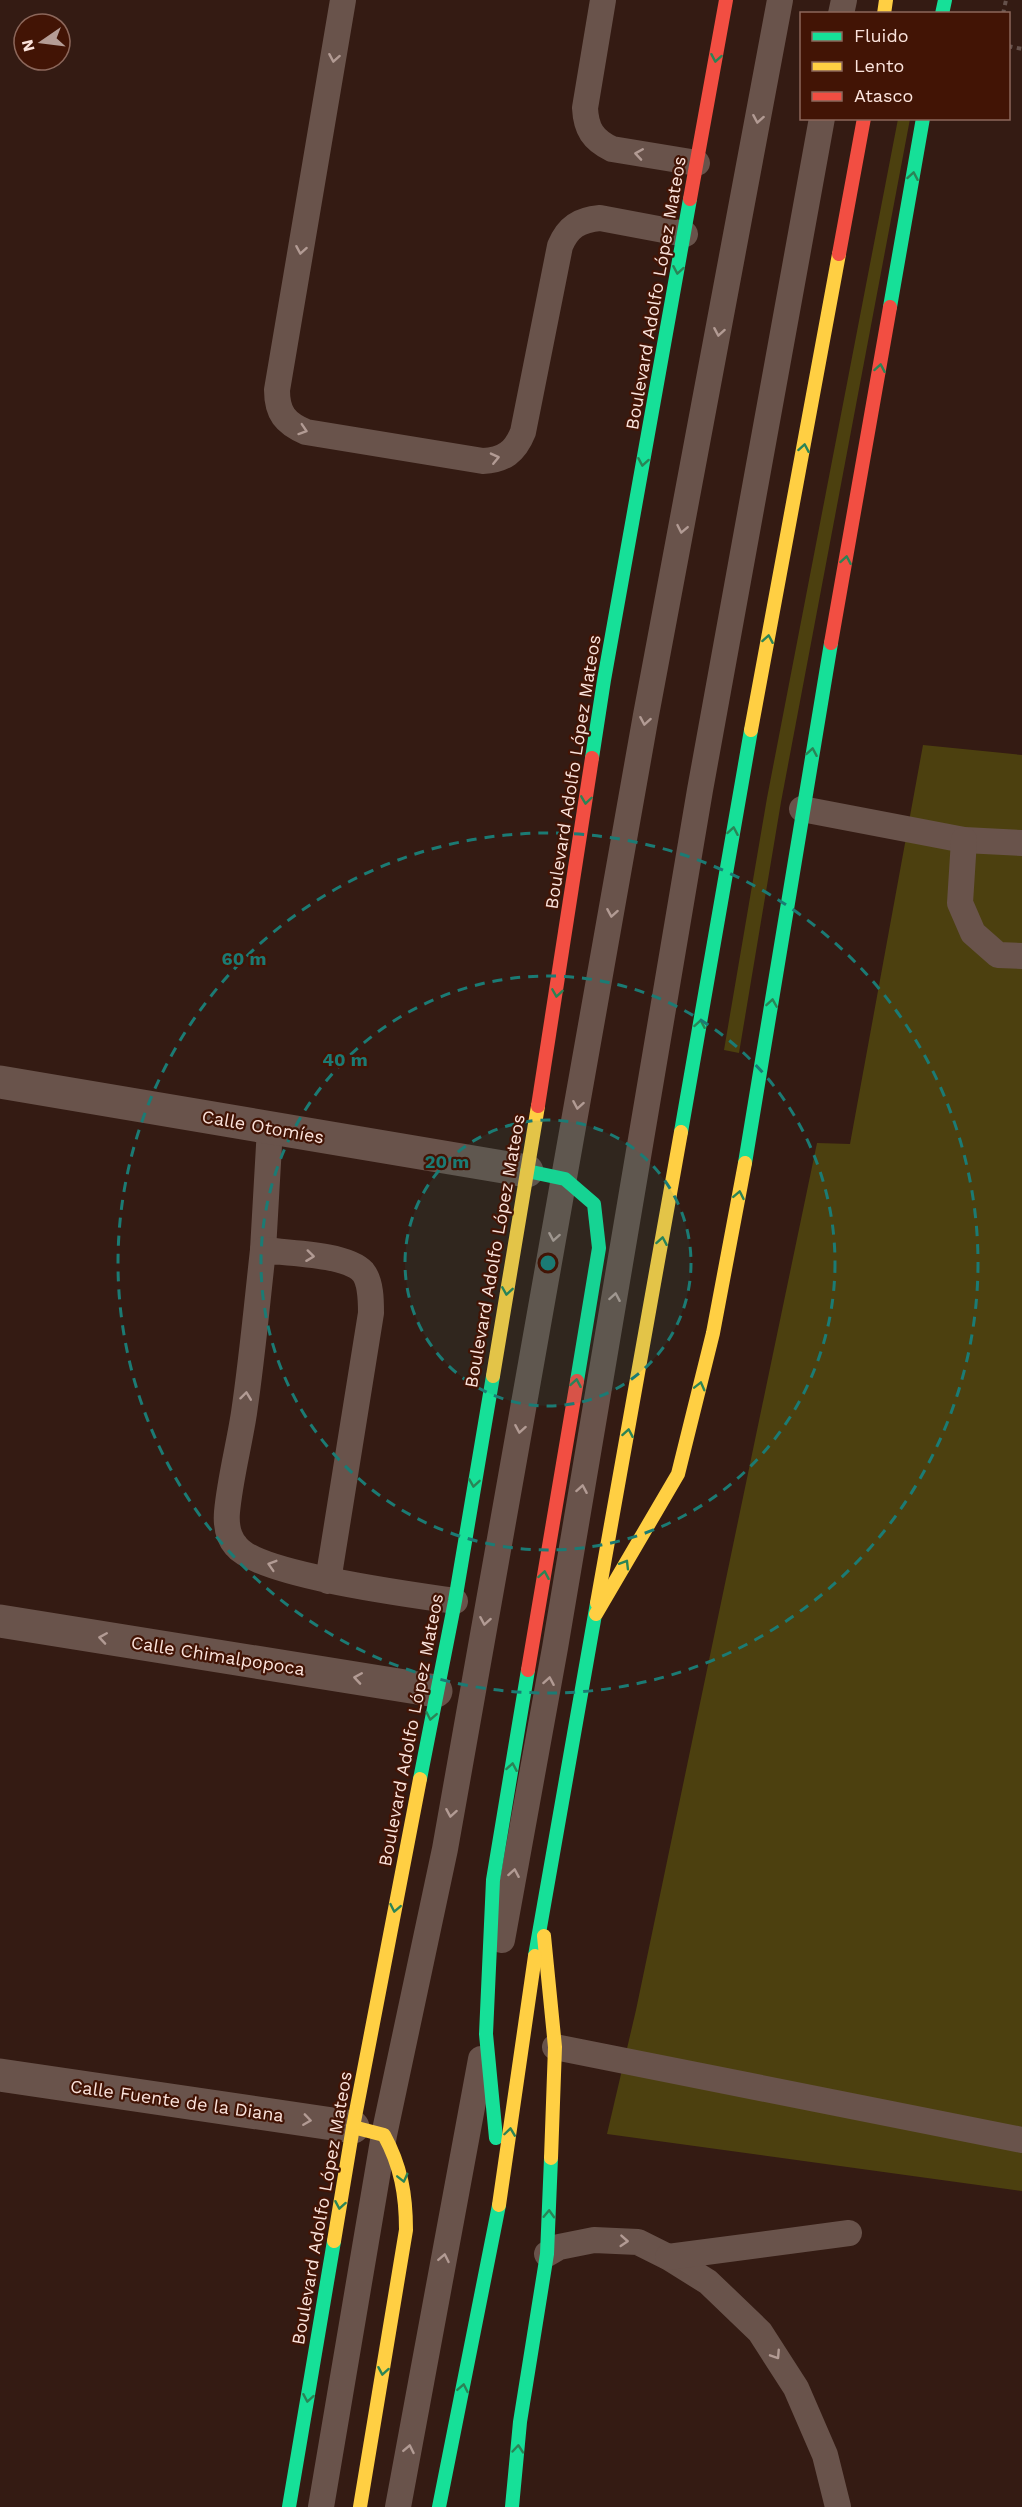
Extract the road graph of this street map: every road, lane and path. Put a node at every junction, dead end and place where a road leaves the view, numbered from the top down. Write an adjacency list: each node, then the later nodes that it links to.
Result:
1 (344, 0): 9 (lane, one-way to 9)
2 (603, 0): 8 (lane, one-way to 2)
3 (726, 0): 8 (main road, Boulevard Adolfo López Mateos, one-way to 8)
4 (780, 0): 17 (lane, one-way to 17)
5 (822, 120): 25 (lane, one-way to 5)
6 (864, 120): 21 (main road, one-way to 6)
7 (923, 120): 10 (main road, one-way to 7)
8 (697, 163): 9 (main road, Boulevard Adolfo López Mateos)
9 (685, 234): 16 (main road, Boulevard Adolfo López Mateos, one-way to 16)
10 (802, 809): 11 (lane); 21 (main road, one-way to 10)
11 (964, 840): 12 (lane); 13 (lane)
12 (1022, 843)
13 (1022, 956)
14 (0, 1082): 15 (street, Calle Otomíes)
15 (270, 1128): 16 (street, Calle Otomíes); 18 (lane)
16 (526, 1171): 17 (main road); 20 (main road, Boulevard Adolfo López Mateos, one-way to 20)
17 (565, 1179): 25 (main road, one-way to 17); 28 (lane, one-way to 28)
18 (263, 1250): 19 (lane, one-way to 18); 19 (lane, one-way to 19)
19 (328, 1581): 20 (lane)
20 (455, 1601): 23 (main road, Boulevard Adolfo López Mateos)
21 (595, 1615): 24 (main road)
22 (0, 1621): 23 (street, Calle Chimalpopoca, one-way to 22)
23 (436, 1691): 28 (main road, Boulevard Adolfo López Mateos, one-way to 28)
24 (541, 1911): 26 (main road); 30 (main road, one-way to 24)
25 (486, 2034): 30 (main road); 37 (lane, one-way to 25)
26 (555, 2047): 29 (lane); 32 (main road, one-way to 26)
27 (0, 2074): 28 (street, Calle Fuente de la Diana, one-way to 28)
28 (369, 2131): 34 (main road, Boulevard Adolfo López Mateos, one-way to 34); 35 (lane); 36 (main road, one-way to 36)
29 (1022, 2140)
30 (502, 2190): 38 (main road, one-way to 30)
31 (849, 2233): 33 (lane)
32 (547, 2254): 33 (lane, one-way to 33); 39 (main road, one-way to 32)
33 (668, 2257): 40 (lane, one-way to 40)
34 (289, 2507)
35 (321, 2507)
36 (360, 2507)
37 (398, 2507)
38 (439, 2507)
39 (512, 2507)
40 (838, 2507)

